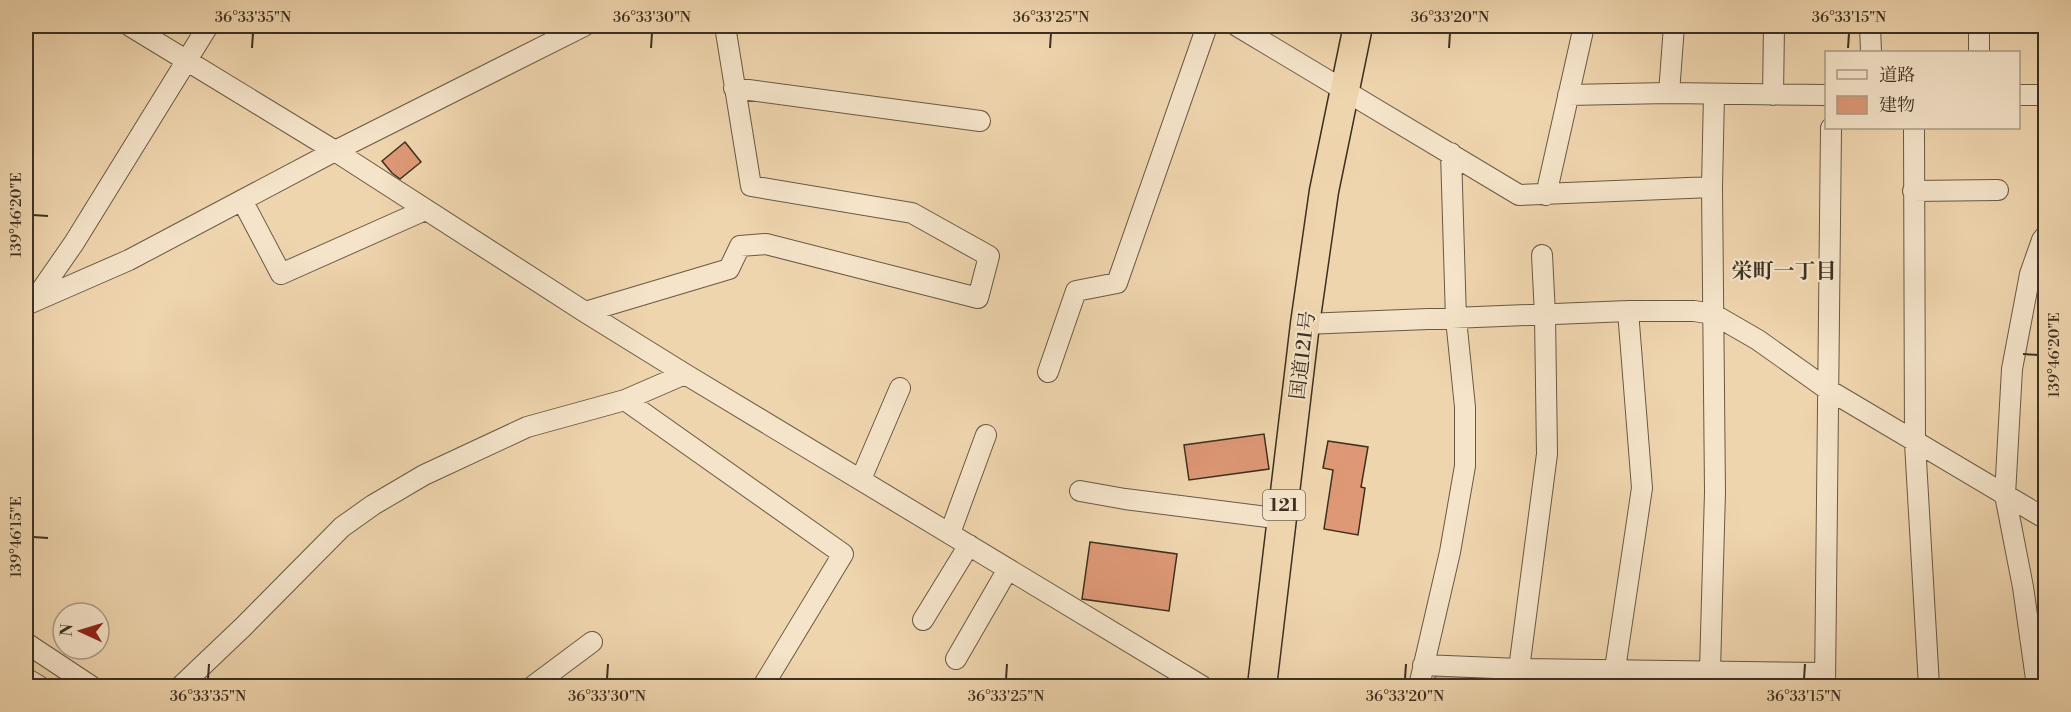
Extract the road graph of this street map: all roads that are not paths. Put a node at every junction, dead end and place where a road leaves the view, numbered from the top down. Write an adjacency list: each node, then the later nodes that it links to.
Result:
1 (130, 26): 15 (street)
2 (208, 26): 15 (street)
3 (725, 26): 16 (street)
4 (1207, 26): 46 (street)
5 (1237, 26): 17 (street)
6 (1358, 26): 17 (highway, 国道121号 / 121)
7 (1584, 26): 20 (street)
8 (1674, 26): 18 (street)
9 (1774, 26): 21 (street)
10 (1870, 26): 13 (street)
11 (1978, 26): 14 (street)
12 (578, 27): 28 (street)
13 (1871, 51)
14 (1979, 51)
15 (187, 59): 28 (street); 39 (street)
16 (734, 88): 25 (street); 41 (street)
17 (1345, 89): 29 (street); 45 (highway, 国道121号 / 121)
18 (1669, 93): 19 (street); 20 (street)
19 (1714, 94): 21 (street); 30 (street)
20 (1568, 95): 33 (street)
21 (1773, 95): 22 (street)
22 (1825, 95)
23 (2020, 95): 24 (street)
24 (2046, 95)
25 (980, 121)
26 (1831, 129): 49 (street)
27 (1914, 129): 32 (street)
28 (334, 151): 34 (street); 35 (street)
29 (1451, 153): 33 (street); 44 (street)
30 (1712, 188): 33 (street); 42 (street)
31 (1998, 190): 32 (street)
32 (1913, 192): 52 (street)
33 (1546, 195)
34 (242, 200): 35 (street); 39 (street)
35 (426, 210): 41 (street)
36 (2046, 235): 38 (street)
37 (1542, 255): 43 (street)
38 (2038, 274): 55 (street)
39 (28, 306)
40 (1628, 311): 42 (street); 43 (street); 67 (street)
41 (585, 312): 47 (street)
42 (1713, 314): 49 (street); 68 (street)
43 (1545, 315): 44 (street); 66 (street)
44 (1456, 319): 45 (street); 65 (street)
45 (1305, 324): 56 (highway, 国道121号 / 121)
46 (1048, 372)
47 (685, 374): 50 (street); 53 (street)
48 (900, 388): 53 (street)
49 (1827, 389): 52 (street); 69 (street)
50 (625, 400): 73 (street); 75 (street)
51 (986, 435): 58 (street)
52 (1915, 443): 55 (street); 79 (street)
53 (861, 480): 58 (street)
54 (1080, 491): 56 (street)
55 (2005, 495): 57 (street); 80 (street)
56 (1283, 519): 77 (highway, 国道121号 / 121)
57 (2046, 519)
58 (950, 533): 59 (street)
59 (969, 545): 60 (street); 61 (street)
60 (1008, 568): 64 (street); 76 (street)
61 (923, 620)
62 (592, 642): 74 (street)
63 (26, 643): 72 (street)
64 (956, 658)
65 (1423, 665): 66 (street); 78 (street)
66 (1519, 669): 67 (street)
67 (1615, 669): 68 (street)
68 (1710, 670): 69 (street)
69 (1825, 680)
70 (26, 681): 71 (street)
71 (39, 687)
72 (91, 687)
73 (181, 687)
74 (533, 687)
75 (762, 687)
76 (1202, 687)
77 (1262, 687)
78 (1419, 687)
79 (1929, 687)
80 (2037, 687)

